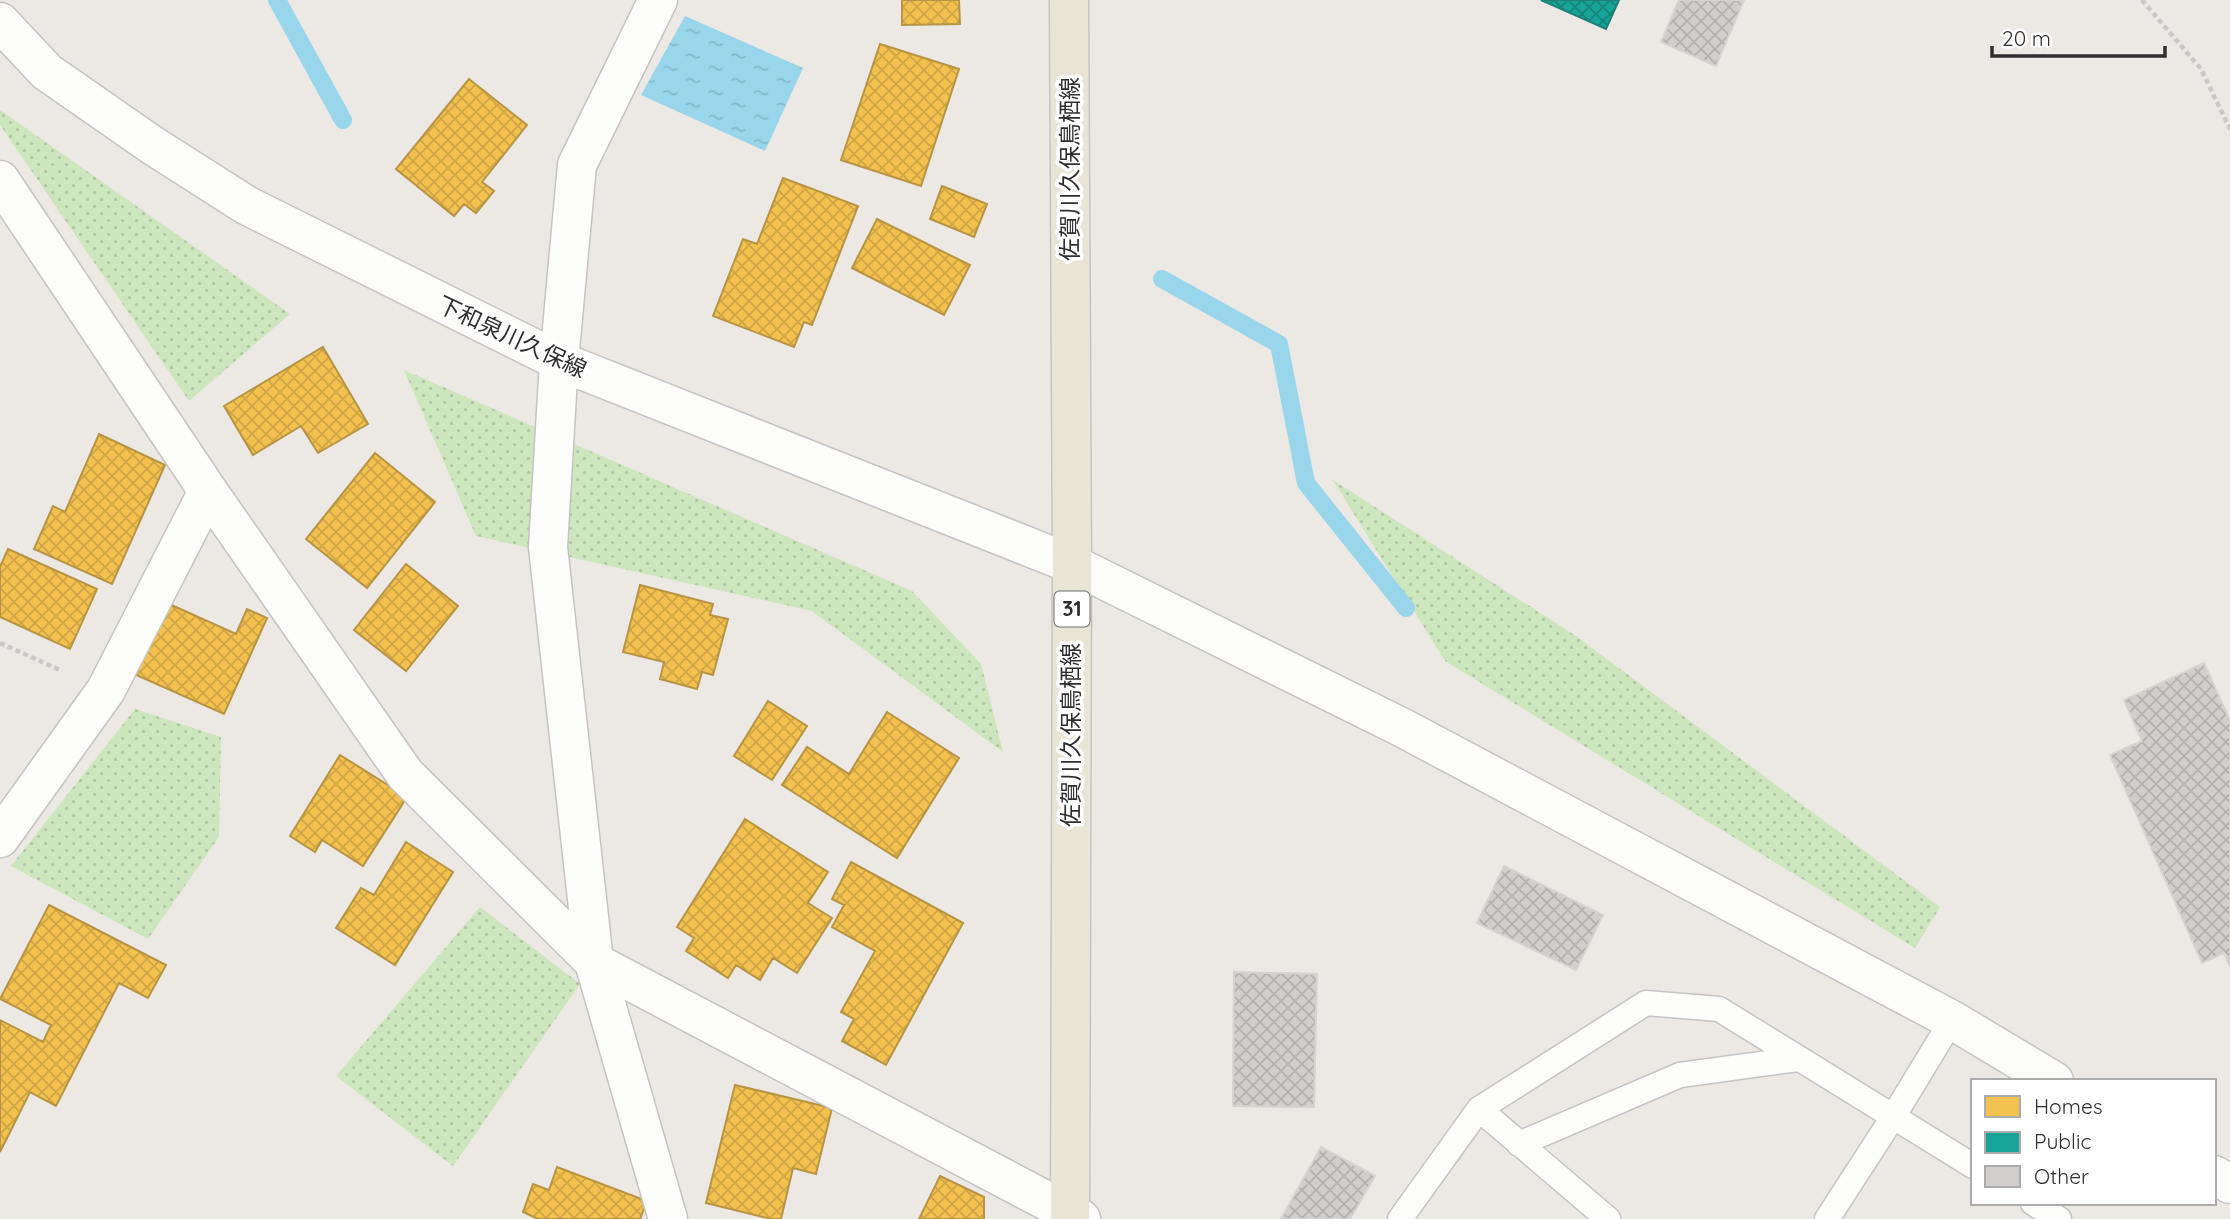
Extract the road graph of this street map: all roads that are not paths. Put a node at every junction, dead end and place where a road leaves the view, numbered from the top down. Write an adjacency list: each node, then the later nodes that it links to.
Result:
1 (658, 0): 5 (street)
2 (1069, 0): 7 (main road, 佐賀川久保鳥栖線 / 31)
3 (0, 22): 5 (street, 下和泉川久保線)
4 (0, 180): 6 (street)
5 (559, 361): 7 (street, 下和泉川久保線); 9 (street)
6 (208, 491): 8 (street); 9 (street)
7 (1072, 564): 10 (street, 下和泉川久保線); 18 (main road, 佐賀川久保鳥栖線 / 31)
8 (0, 838)
9 (594, 962): 18 (street); 20 (street)
10 (1952, 1020): 12 (street, 下和泉川久保線); 14 (lane)
11 (1798, 1059): 13 (lane); 14 (lane); 15 (lane)
12 (2051, 1079)
13 (1479, 1109): 15 (lane); 21 (lane)
14 (1893, 1117): 16 (lane); 22 (lane)
15 (1519, 1144): 19 (lane)
16 (1971, 1165)
17 (2036, 1205): 23 (lane)
18 (1074, 1217)
19 (1601, 1217)
20 (668, 1219)
21 (1400, 1219)
22 (1827, 1219)
23 (2059, 1219)

